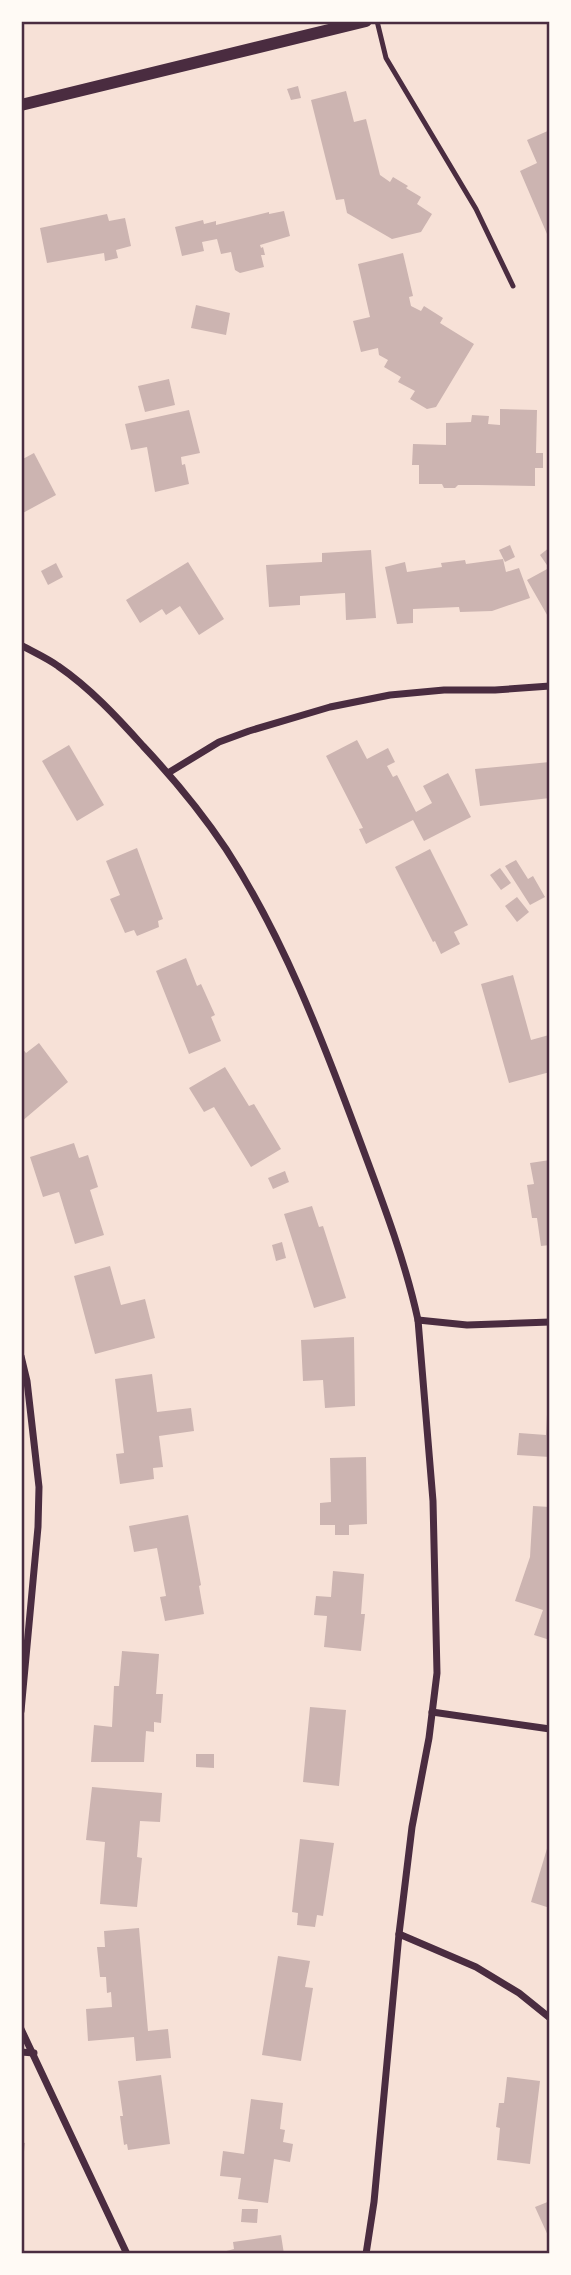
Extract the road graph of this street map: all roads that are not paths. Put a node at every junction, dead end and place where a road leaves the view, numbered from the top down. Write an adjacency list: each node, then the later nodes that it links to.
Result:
1 (366, 21): 3 (street)
2 (377, 21): 4 (lane)
3 (21, 105)
4 (513, 285)
5 (21, 645): 7 (street)
6 (550, 685): 7 (street)
7 (168, 773): 8 (street)
8 (418, 1320): 9 (street); 12 (street)
9 (550, 1322)
10 (21, 1356): 11 (street)
11 (21, 1711)
12 (432, 1712): 13 (street); 14 (street)
13 (550, 1729)
14 (399, 1934): 15 (street); 20 (street)
15 (550, 2018)
16 (21, 2029): 18 (street)
17 (21, 2052): 18 (street)
18 (34, 2053): 19 (street)
19 (127, 2254)
20 (366, 2254)

